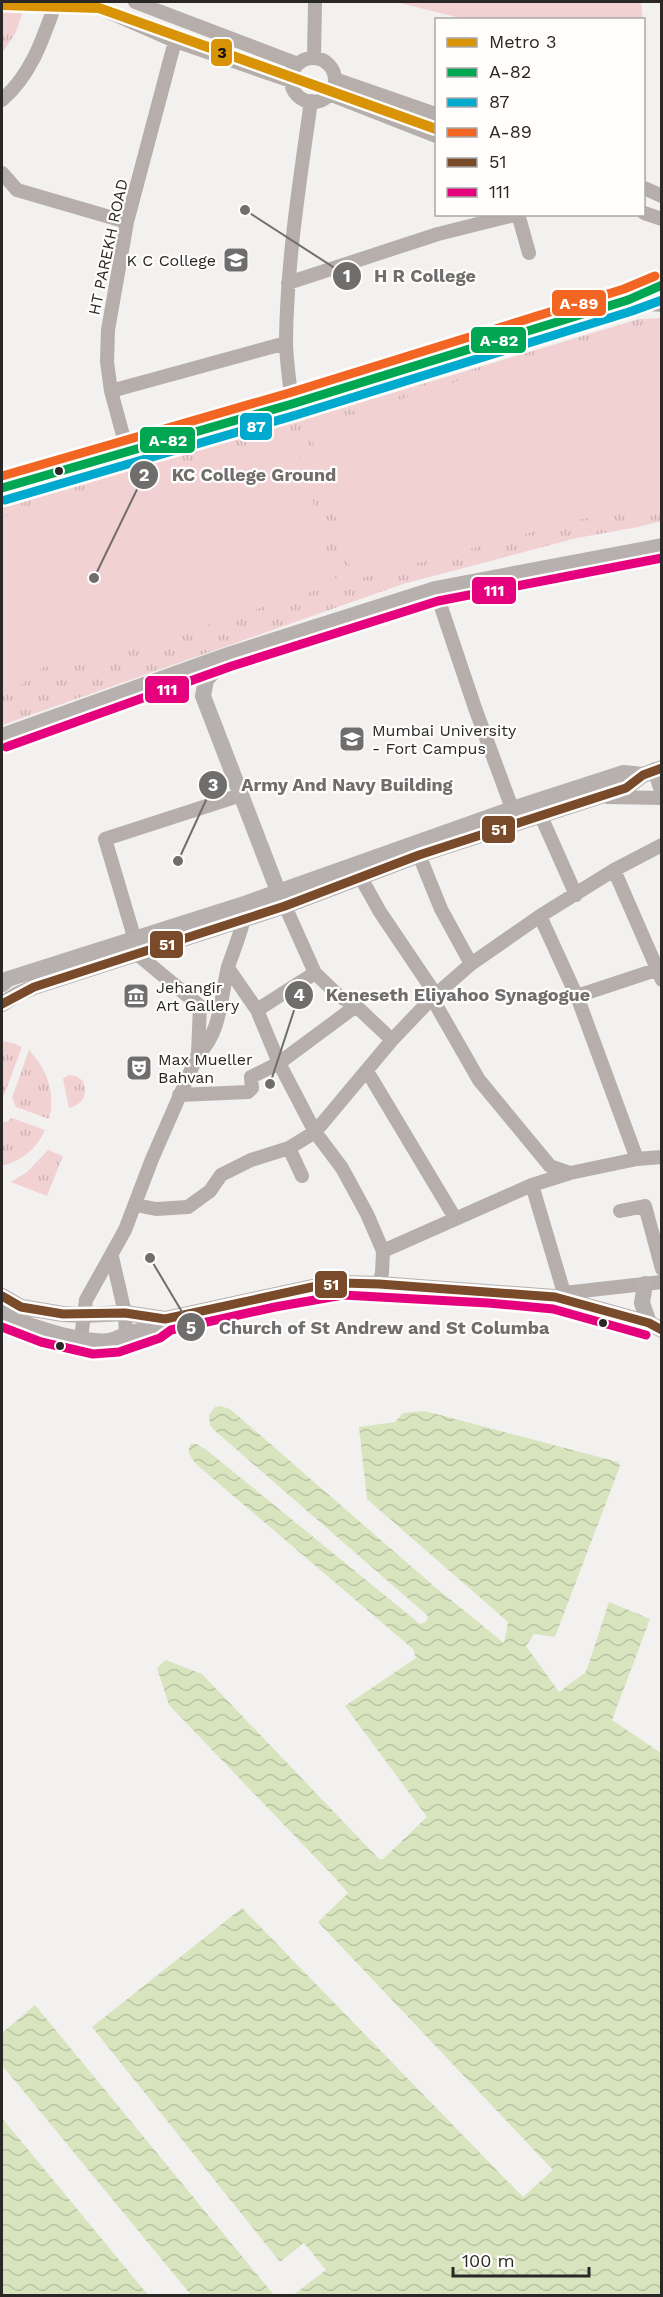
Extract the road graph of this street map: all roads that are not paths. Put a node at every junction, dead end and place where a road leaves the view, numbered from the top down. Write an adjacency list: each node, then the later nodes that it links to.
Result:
1 (58, 2): 2 (street); 15 (street)
2 (65, 2)
3 (86, 2): 8 (street)
4 (135, 2): 6 (street)
5 (315, 2): 10 (street)
6 (180, 18): 7 (street); 8 (street, HT PAREKH ROAD)
7 (210, 30): 9 (street); 11 (street)
8 (173, 40): 9 (street); 26 (street, HT PAREKH ROAD)
9 (203, 50): 13 (street)
10 (314, 58): 11 (street); 12 (street)
11 (298, 64): 13 (street)
12 (334, 79): 14 (street); 17 (street)
13 (291, 81): 16 (street)
14 (329, 94): 16 (street); 18 (street)
15 (2, 100)
16 (311, 101): 28 (street)
17 (435, 114)
18 (435, 136)
19 (2, 173): 26 (street)
20 (645, 188): 21 (street)
21 (662, 196)
22 (645, 213): 25 (street)
23 (510, 216): 28 (street)
24 (519, 216): 27 (street)
25 (662, 219)
26 (127, 222): 32 (street, HT PAREKH ROAD)
27 (529, 252)
28 (288, 283): 31 (street)
29 (662, 285): 33 (main road)
30 (658, 301): 33 (main road)
31 (286, 343): 32 (street); 33 (street)
32 (111, 391): 34 (street, HT PAREKH ROAD)
33 (293, 409): 34 (main road)
34 (129, 456): 35 (main road); 36 (main road)
35 (2, 488)
36 (2, 496)
37 (662, 546): 38 (main road)
38 (435, 589): 39 (main road); 50 (street)
39 (228, 656): 40 (main road); 41 (main road)
40 (176, 675): 41 (main road); 42 (main road)
41 (203, 696): 45 (main road)
42 (2, 736)
43 (653, 771): 44 (main road); 46 (main road); 48 (main road)
44 (662, 790)
45 (241, 795): 56 (main road); 59 (street)
46 (599, 796): 47 (street); 48 (main road)
47 (662, 798)
48 (562, 800): 49 (main road); 50 (main road)
49 (540, 814): 50 (main road); 55 (street)
50 (514, 815): 52 (main road); 56 (main road)
51 (662, 845): 53 (street)
52 (418, 855): 54 (main road); 60 (street)
53 (614, 870): 55 (street); 63 (street)
54 (361, 878): 56 (main road); 66 (street)
55 (576, 896): 58 (street)
56 (286, 899): 57 (main road); 62 (street)
57 (254, 908): 59 (main road); 61 (street)
58 (540, 916): 60 (street); 65 (street)
59 (136, 947): 64 (main road); 67 (main road); 68 (street)
60 (471, 964): 66 (street)
61 (228, 968): 70 (street); 71 (street)
62 (315, 973): 69 (street); 70 (street)
63 (660, 973): 65 (street)
64 (2, 984)
65 (577, 996): 80 (street)
66 (434, 997): 72 (street); 81 (street)
67 (2, 1004)
68 (200, 1006): 71 (street); 73 (street)
69 (356, 1006): 72 (street); 74 (street)
70 (256, 1010): 74 (street)
71 (219, 1013): 73 (street)
72 (392, 1040): 75 (street)
73 (198, 1054): 76 (street)
74 (279, 1062): 76 (street); 77 (street)
75 (367, 1071): 77 (street); 86 (street)
76 (179, 1095): 84 (street)
77 (315, 1132): 78 (street); 87 (street)
78 (289, 1148): 82 (street); 84 (street)
79 (662, 1156): 80 (street)
80 (637, 1159): 81 (street)
81 (570, 1173): 83 (street)
82 (302, 1176)
83 (532, 1185): 86 (street); 92 (street)
84 (136, 1205): 88 (street)
85 (620, 1211): 89 (street)
86 (455, 1218): 87 (street)
87 (383, 1251): 91 (street)
88 (112, 1257): 95 (street); 96 (street)
89 (662, 1269)
90 (653, 1283): 92 (street); 98 (main road)
91 (379, 1284): 92 (main road); 97 (main road)
92 (560, 1295): 98 (main road)
93 (2, 1296): 96 (main road)
94 (2, 1313): 100 (main road)
95 (125, 1313): 96 (main road); 97 (main road); 99 (street)
96 (83, 1315): 100 (street)
97 (165, 1319): 99 (main road)
98 (656, 1327)
99 (126, 1335): 100 (main road)
100 (81, 1338)

